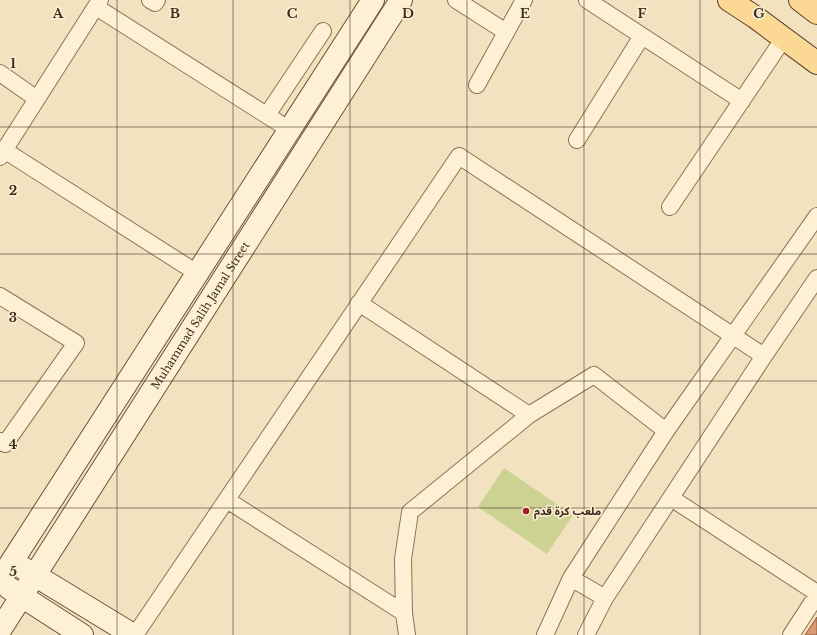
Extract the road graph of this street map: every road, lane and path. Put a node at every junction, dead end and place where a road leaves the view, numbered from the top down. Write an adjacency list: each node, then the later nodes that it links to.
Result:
1 (150, 0): 2 (street)
2 (157, 0)
3 (373, 0): 22 (street)
4 (401, 0): 39 (street, Muhammad Salih Jamal Street)
5 (456, 0): 13 (street)
6 (524, 0): 13 (street)
7 (587, 0): 14 (street)
8 (729, 0): 15 (main road)
9 (800, 0): 11 (main road)
10 (98, 3): 19 (street); 21 (street)
11 (817, 13)
12 (323, 31): 21 (street)
13 (506, 32): 18 (street)
14 (642, 36): 20 (street); 23 (street)
15 (784, 38): 16 (main road); 20 (street)
16 (817, 63)
17 (0, 73): 19 (street)
18 (477, 85)
19 (37, 99): 24 (street)
20 (742, 100): 25 (street)
21 (267, 115): 22 (street)
22 (290, 130): 27 (street)
23 (577, 140)
24 (2, 154): 27 (street)
25 (670, 207)
26 (817, 216): 31 (street)
27 (197, 273): 38 (street)
28 (817, 278): 32 (street)
29 (0, 296): 35 (street)
30 (360, 303): 31 (street); 33 (street); 37 (street)
31 (733, 336): 32 (street); 34 (street)
32 (764, 356): 36 (street)
33 (529, 415): 34 (street); 45 (street)
34 (666, 431): 40 (street)
35 (0, 441)
36 (671, 498): 42 (street); 44 (street)
37 (227, 500): 45 (street); 48 (street)
38 (6, 557): 39 (street); 41 (street)
39 (35, 575): 43 (street, Muhammad Salih Jamal Street); 48 (street)
40 (571, 578): 44 (street); 50 (street)
41 (0, 581): 43 (street)
42 (817, 594): 52 (street)
43 (22, 596): 46 (street, Muhammad Salih Jamal Street); 47 (street)
44 (605, 598): 51 (street)
45 (404, 613): 49 (street)
46 (0, 630)
47 (82, 635)
48 (134, 635)
49 (407, 635)
50 (545, 635)
51 (586, 635)
52 (791, 635)

